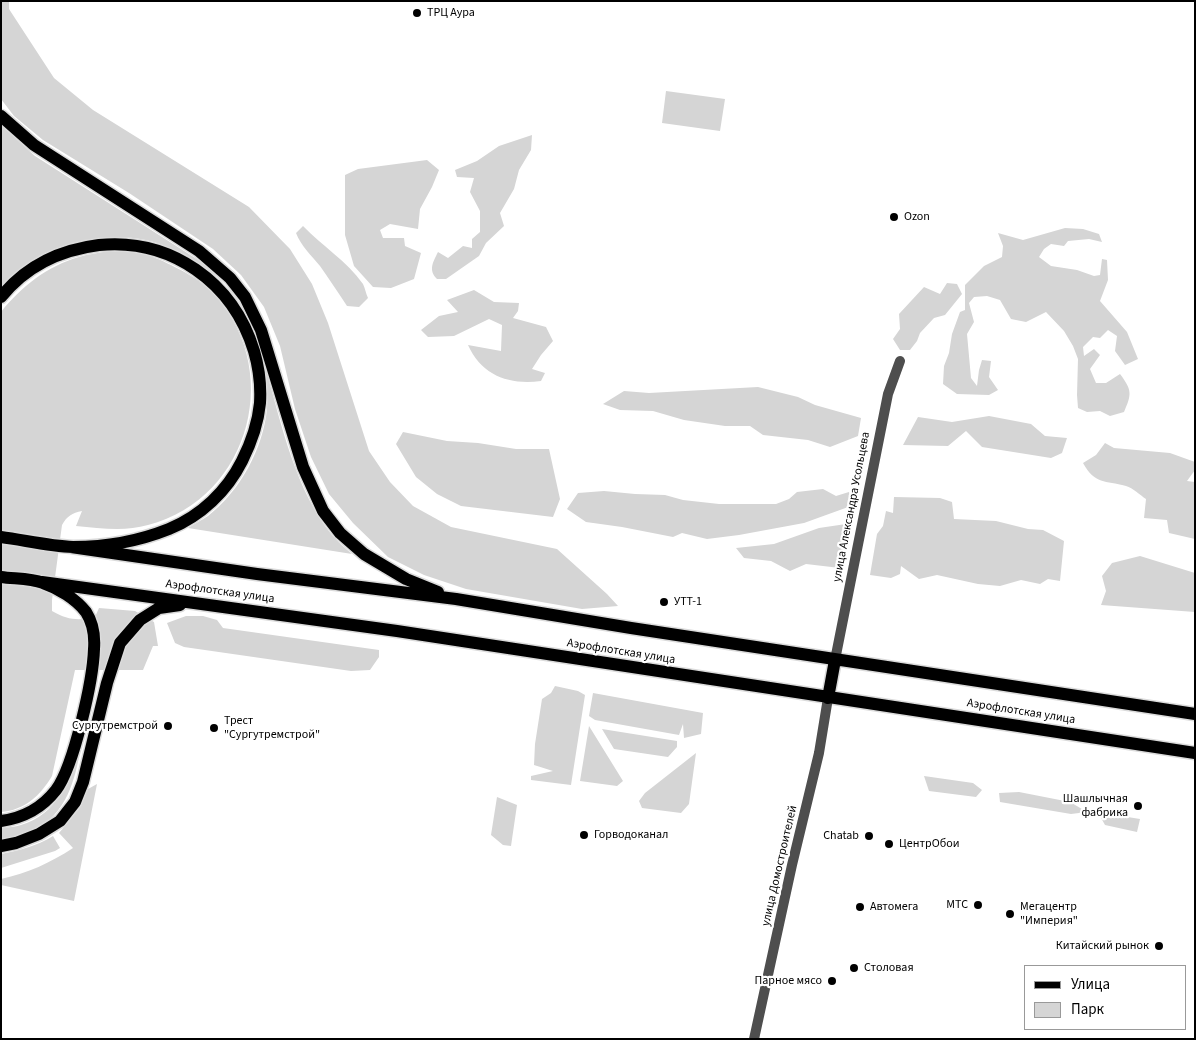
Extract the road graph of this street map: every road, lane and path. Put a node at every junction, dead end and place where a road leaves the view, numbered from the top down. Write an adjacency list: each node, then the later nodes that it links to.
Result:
1 (1, 116): 8 (main road)
2 (1, 297): 5 (main road)
3 (900, 361): 10 (street, улица Александра Усольцева)
4 (1, 537): 5 (main road)
5 (72, 547): 8 (main road, Аэрофлотская улица)
6 (1, 577): 7 (main road, Аэрофлотская улица)
7 (66, 590): 9 (main road, Аэрофлотская улица); 14 (main road)
8 (456, 599): 10 (main road, Аэрофлотская улица)
9 (213, 605): 11 (main road, Аэрофлотская улица); 15 (main road)
10 (835, 660): 11 (main road); 12 (main road, Аэрофлотская улица)
11 (828, 698): 13 (main road, Аэрофлотская улица); 16 (street, улица Домостроителей)
12 (1195, 714)
13 (1195, 753)
14 (1, 821)
15 (1, 846)
16 (754, 1039)

